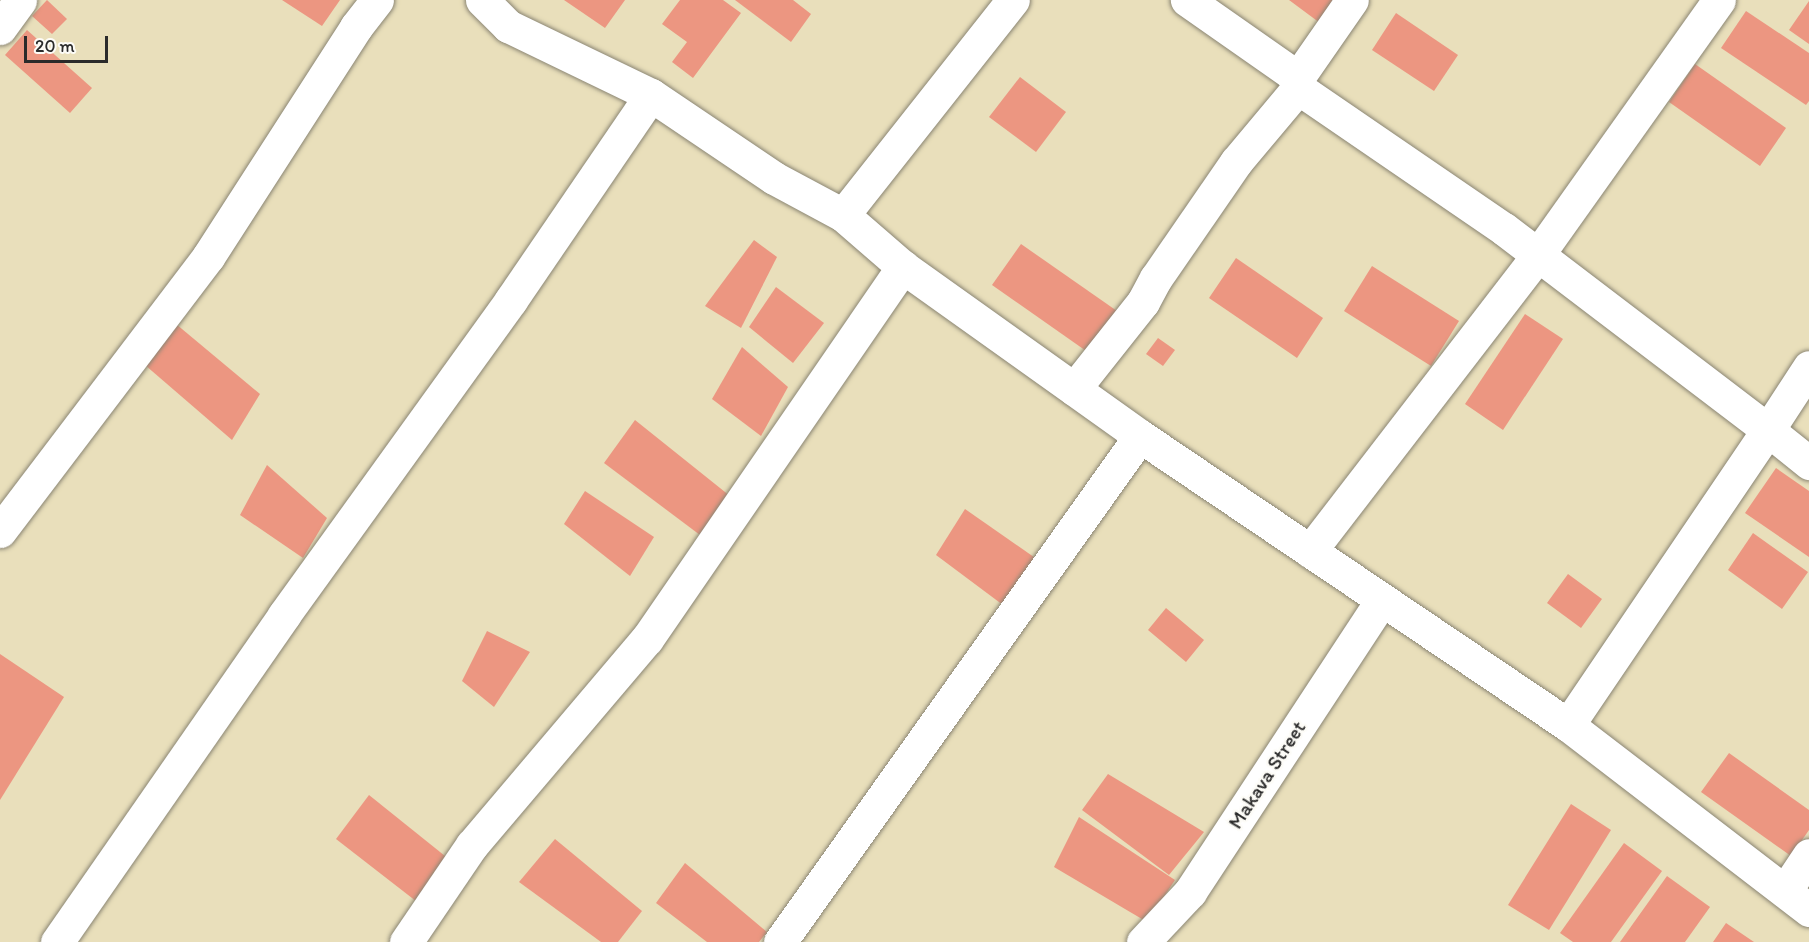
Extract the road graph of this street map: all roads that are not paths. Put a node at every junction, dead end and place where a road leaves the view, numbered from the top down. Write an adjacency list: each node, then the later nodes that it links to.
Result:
1 (20, 0): 8 (street)
2 (377, 0): 19 (street)
3 (482, 0): 10 (street)
4 (1013, 0): 11 (street)
5 (1187, 0): 9 (street)
6 (1352, 0): 9 (street)
7 (1719, 0): 12 (street)
8 (0, 28)
9 (1297, 83): 12 (street); 15 (street)
10 (651, 95): 11 (street); 25 (street)
11 (843, 215): 13 (street)
12 (1537, 256): 16 (street); 20 (street)
13 (903, 267): 15 (street); 26 (street)
14 (1809, 367): 16 (street)
15 (1074, 389): 17 (street)
16 (1768, 430): 18 (street); 22 (street)
17 (1140, 436): 20 (street); 27 (street)
18 (1809, 463)
19 (0, 531)
20 (1310, 551): 21 (street)
21 (1382, 600): 22 (street); 28 (street, Makava Street)
22 (1568, 725): 24 (street)
23 (1809, 855): 24 (street)
24 (1797, 900)
25 (57, 942)
26 (406, 942)
27 (780, 942)
28 (1143, 942)

